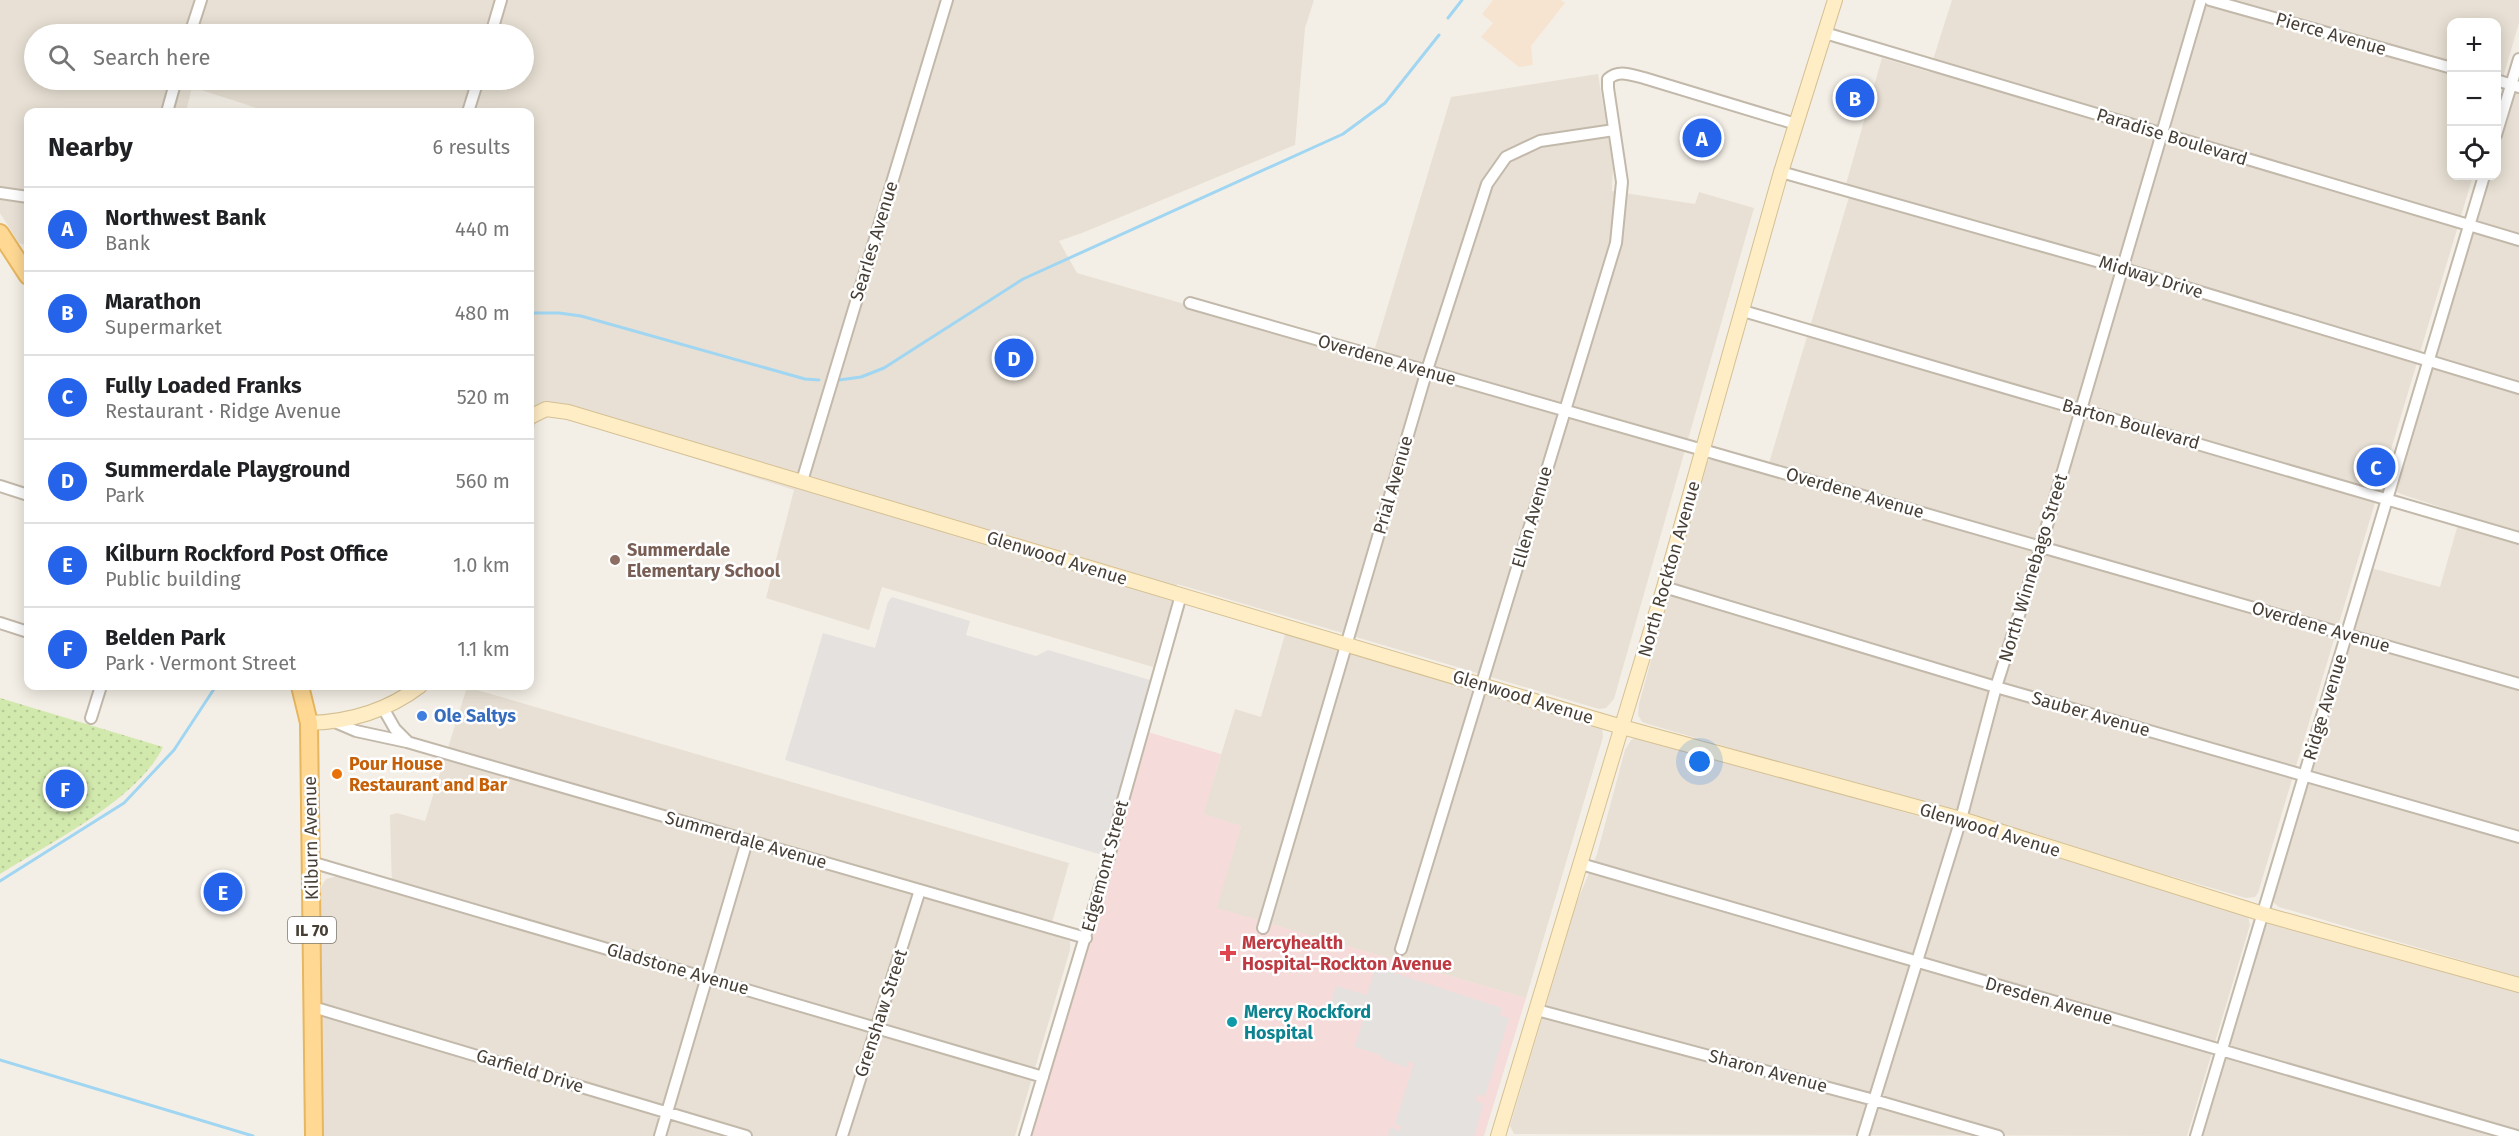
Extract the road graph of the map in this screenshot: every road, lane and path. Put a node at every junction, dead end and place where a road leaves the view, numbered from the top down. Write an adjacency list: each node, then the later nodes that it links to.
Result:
1 (201, 0): 7 (street)
2 (501, 0): 8 (street)
3 (947, 0): 39 (street, Searles Avenue)
4 (1835, 0): 9 (street, North Rockton Avenue)
5 (2201, 0): 20 (street, North Winnebago Street)
6 (2210, 0): 11 (street, Pierce Avenue)
7 (193, 24)
8 (494, 24)
9 (1825, 33): 17 (street, North Rockton Avenue); 20 (street, Paradise Boulevard)
10 (2519, 59): 12 (street)
11 (2447, 67)
12 (2515, 86): 18 (street)
13 (173, 90): 15 (street)
14 (475, 90): 16 (street)
15 (168, 108)
16 (469, 108)
17 (1796, 124): 19 (street, Ellen Avenue); 21 (street, North Rockton Avenue)
18 (2499, 126)
19 (1614, 130): 33 (street, Prial Avenue); 35 (street, Ellen Avenue)
20 (2163, 134): 25 (street, Paradise Boulevard); 28 (street, North Winnebago Street)
21 (1781, 172): 28 (street, Midway Drive); 31 (street, North Rockton Avenue)
22 (2483, 180): 25 (street, Ridge Avenue)
23 (3, 196): 24 (street)
24 (24, 198)
25 (2469, 226): 27 (street, Paradise Boulevard); 32 (street, Ridge Avenue)
26 (0, 233): 29 (main road)
27 (2519, 240)
28 (2121, 268): 32 (street, Midway Drive); 36 (street, North Winnebago Street)
29 (24, 270)
30 (1190, 303): 33 (street, Overdene Avenue)
31 (1743, 311): 36 (street, Barton Boulevard); 38 (street, North Rockton Avenue)
32 (2428, 362): 34 (street, Midway Drive); 42 (street, Ridge Avenue)
33 (1427, 370): 35 (street, Overdene Avenue); 50 (street, Prial Avenue)
34 (2519, 388)
35 (1564, 409): 38 (street, Overdene Avenue); 52 (street, Ellen Avenue)
36 (2081, 409): 42 (street, Barton Boulevard); 44 (street, North Winnebago Street)
37 (534, 415): 39 (street, Glenwood Avenue)
38 (1703, 449): 44 (street, Overdene Avenue); 45 (street, North Rockton Avenue)
39 (802, 481): 46 (street, Glenwood Avenue)
40 (0, 486): 41 (street)
41 (24, 494)
42 (2387, 500): 43 (street, Barton Boulevard); 49 (street, Ridge Avenue)
43 (2519, 538)
44 (2041, 546): 49 (street, Overdene Avenue); 53 (street, North Winnebago Street)
45 (1664, 587): 53 (street, Sauber Avenue); 61 (street, North Rockton Avenue)
46 (1181, 595): 50 (street, Glenwood Avenue); 72 (street, Edgemont Street)
47 (0, 623): 48 (street)
48 (24, 631)
49 (2347, 635): 51 (street, Overdene Avenue); 63 (street, Ridge Avenue)
50 (1347, 644): 52 (street, Glenwood Avenue); 71 (street, Prial Avenue)
51 (2519, 684)
52 (1483, 685): 61 (street, Glenwood Avenue); 73 (street, Ellen Avenue)
53 (1996, 687): 63 (street, Sauber Avenue); 64 (street, North Winnebago Street)
54 (100, 690): 58 (street)
55 (301, 690): 60 (main road, Kilburn Avenue / IL 70)
56 (413, 690): 57 (street)
57 (383, 708): 59 (street); 62 (street)
58 (91, 718)
59 (335, 722): 60 (street); 62 (street, Summerdale Avenue)
60 (309, 723): 67 (main road, Kilburn Avenue / IL 70)
61 (1622, 727): 64 (street, Glenwood Avenue); 68 (street, North Rockton Avenue)
62 (407, 742): 66 (street, Summerdale Avenue)
63 (2304, 775): 65 (street, Sauber Avenue); 70 (street, Ridge Avenue)
64 (1960, 819): 70 (street, Glenwood Avenue); 74 (street, North Winnebago Street)
65 (2519, 837)
66 (747, 841): 69 (street, Summerdale Avenue); 75 (street)
67 (311, 862): 75 (street, Gladstone Avenue); 77 (main road, Kilburn Avenue / IL 70)
68 (1581, 864): 74 (street, Dresden Avenue); 78 (street, North Rockton Avenue)
69 (920, 890): 72 (street, Summerdale Avenue); 79 (street, Grenshaw Street)
70 (2263, 914): 76 (street, Glenwood Avenue); 80 (street, Ridge Avenue)
71 (1263, 927)
72 (1086, 938): 81 (street, Edgemont Street)
73 (1401, 949)
74 (1915, 963): 80 (street, Dresden Avenue); 82 (street, North Winnebago Street)
75 (707, 977): 79 (street, Gladstone Avenue); 83 (street)
76 (2519, 985)
77 (313, 1007): 83 (street, Garfield Drive); 84 (main road, Kilburn Avenue / IL 70)
78 (1537, 1010): 82 (street, Sharon Avenue); 89 (street, North Rockton Avenue)
79 (876, 1027): 81 (street, Gladstone Avenue); 87 (street, Grenshaw Street)
80 (2222, 1050): 92 (street, Ridge Avenue); 93 (street, Dresden Avenue)
81 (1043, 1077): 88 (street, Edgemont Street)
82 (1874, 1100): 90 (street, North Winnebago Street); 91 (street, Sharon Avenue)
83 (667, 1112): 85 (street); 86 (street, Garfield Drive)
84 (314, 1136)
85 (660, 1136)
86 (746, 1136)
87 (842, 1136)
88 (1025, 1136)
89 (1498, 1136)
90 (1863, 1136)
91 (1998, 1136)
92 (2196, 1136)
93 (2517, 1136)

